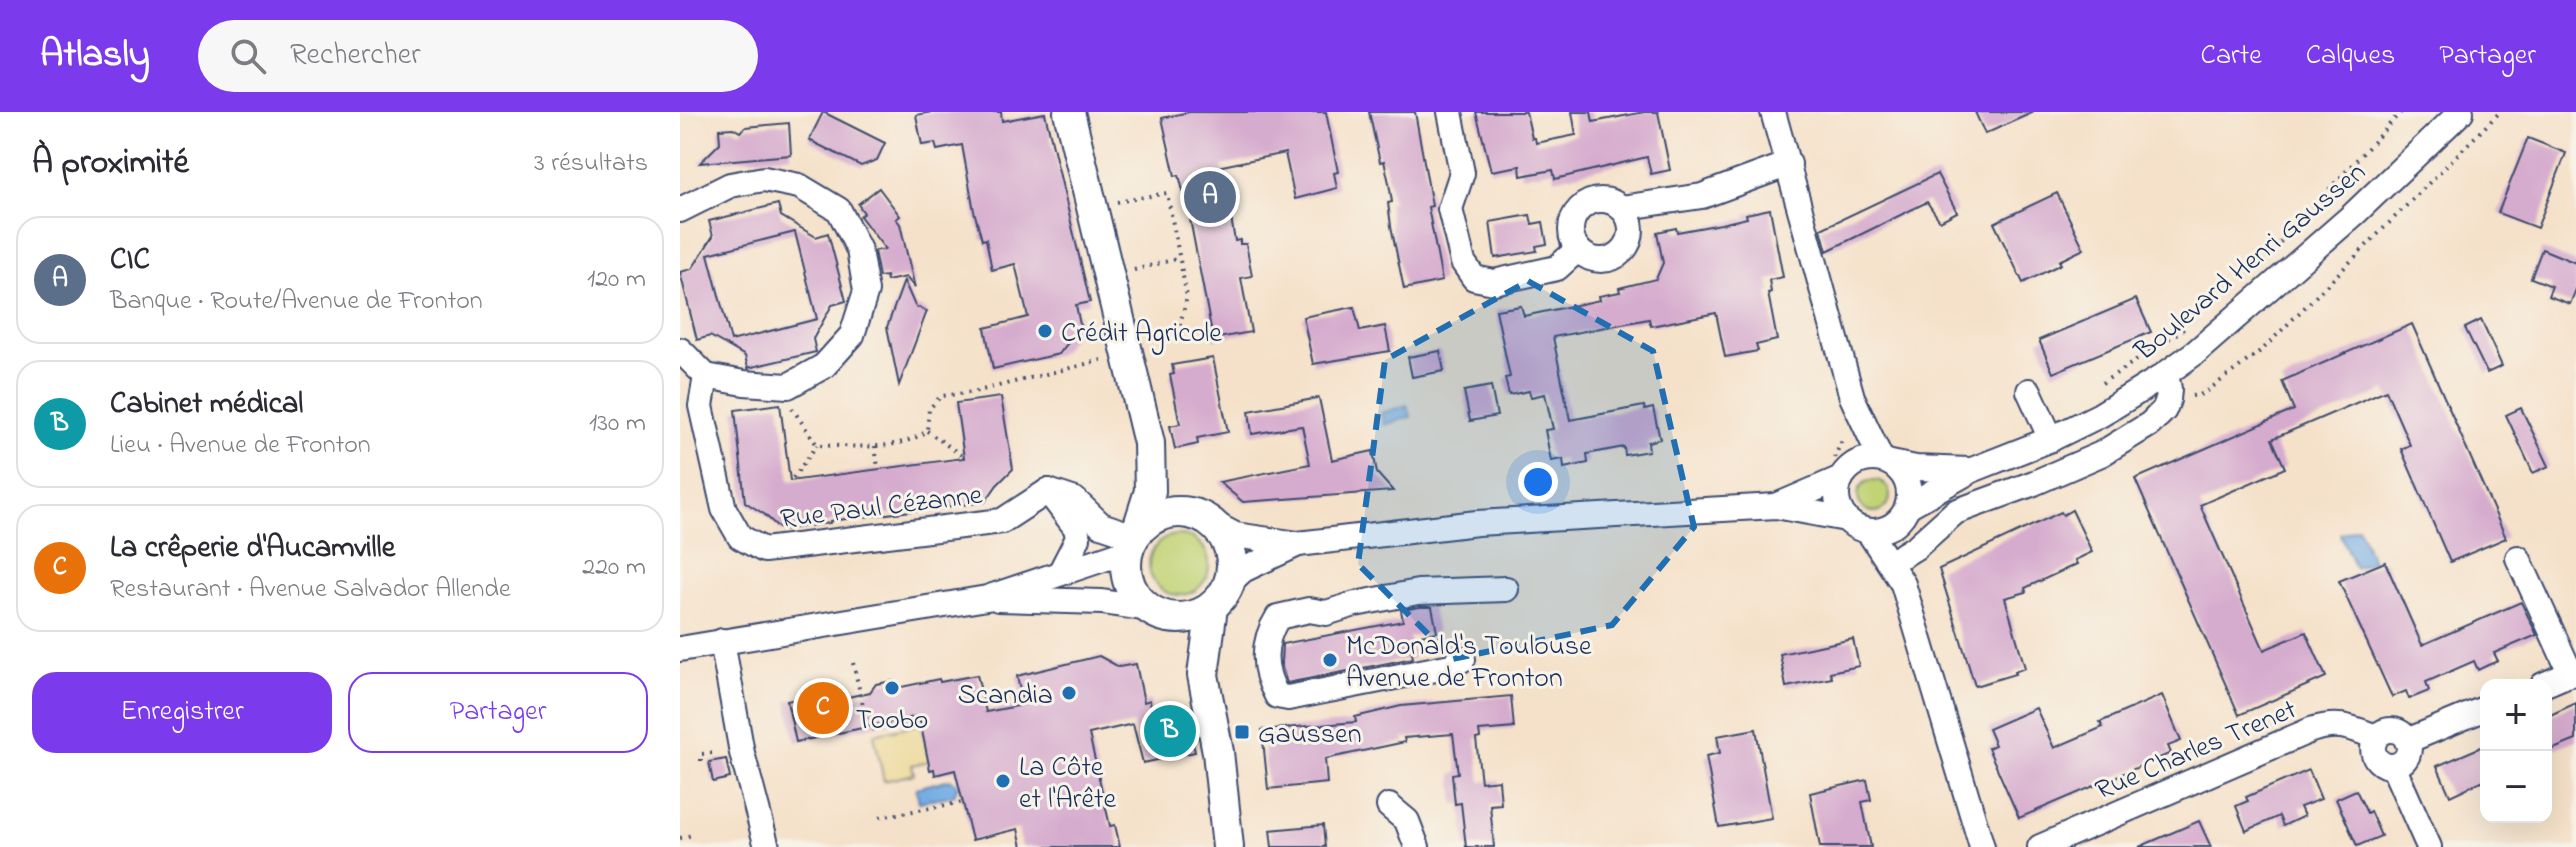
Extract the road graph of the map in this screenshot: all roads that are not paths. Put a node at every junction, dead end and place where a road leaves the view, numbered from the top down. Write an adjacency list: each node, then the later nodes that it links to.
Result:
1 (1069, 112): 15 (main road)
2 (1450, 112): 8 (street)
3 (1773, 112): 5 (street)
4 (2461, 112): 10 (street, Boulevard Henri Gaussen)
5 (1789, 164): 6 (street); 13 (street)
6 (1621, 208): 8 (street); 8 (street)
7 (680, 210): 11 (street)
8 (1578, 249)
9 (680, 350): 11 (street)
10 (2166, 374): 14 (street, Boulevard Henri Gaussen); 27 (street)
11 (706, 376): 19 (street, Rue Paul Cézanne)
12 (2029, 391): 14 (street)
13 (1852, 397): 16 (street); 18 (street)
14 (2051, 439): 17 (street, Boulevard Henri Gaussen)
15 (1149, 443): 22 (main road); 25 (main road)
16 (1886, 461): 17 (street, Boulevard Henri Gaussen); 18 (street, Boulevard Henri Gaussen); 21 (street)
17 (1972, 470): 21 (street, Boulevard Henri Gaussen)
18 (1845, 472): 20 (street, Boulevard Henri Gaussen); 23 (street)
19 (1048, 491): 25 (street); 29 (street)
20 (1776, 506): 23 (street, Boulevard Henri Gaussen); 26 (street, Boulevard Henri Gaussen)
21 (1905, 511): 24 (street, Boulevard Henri Gaussen); 27 (street)
22 (1206, 519): 25 (main road); 26 (street, Boulevard Henri Gaussen); 32 (main road)
23 (1846, 519): 24 (street, Boulevard Henri Gaussen)
24 (1868, 531): 30 (street)
25 (1133, 540): 29 (street); 34 (main road)
26 (1298, 544): 32 (street, Boulevard Henri Gaussen)
27 (1903, 555): 30 (street)
28 (2518, 558): 38 (street)
29 (1060, 573): 33 (street)
30 (1903, 584): 49 (street)
31 (1506, 589): 37 (street)
32 (1221, 595): 34 (main road); 39 (main road)
33 (987, 598): 34 (street); 35 (street)
34 (1156, 612): 39 (main road)
35 (722, 641): 36 (street); 46 (street)
36 (680, 649)
37 (1463, 659)
38 (2574, 672): 40 (street)
39 (1203, 675): 47 (main road)
40 (2552, 681)
41 (2480, 711): 43 (street)
42 (2376, 737): 43 (street); 44 (street); 50 (street, Rue Charles Trenet)
43 (2407, 741): 44 (street)
44 (2393, 766): 51 (street)
45 (1389, 806): 48 (street)
46 (767, 847)
47 (1228, 847)
48 (1417, 847)
49 (1982, 847)
50 (2040, 847)
51 (2429, 847)

